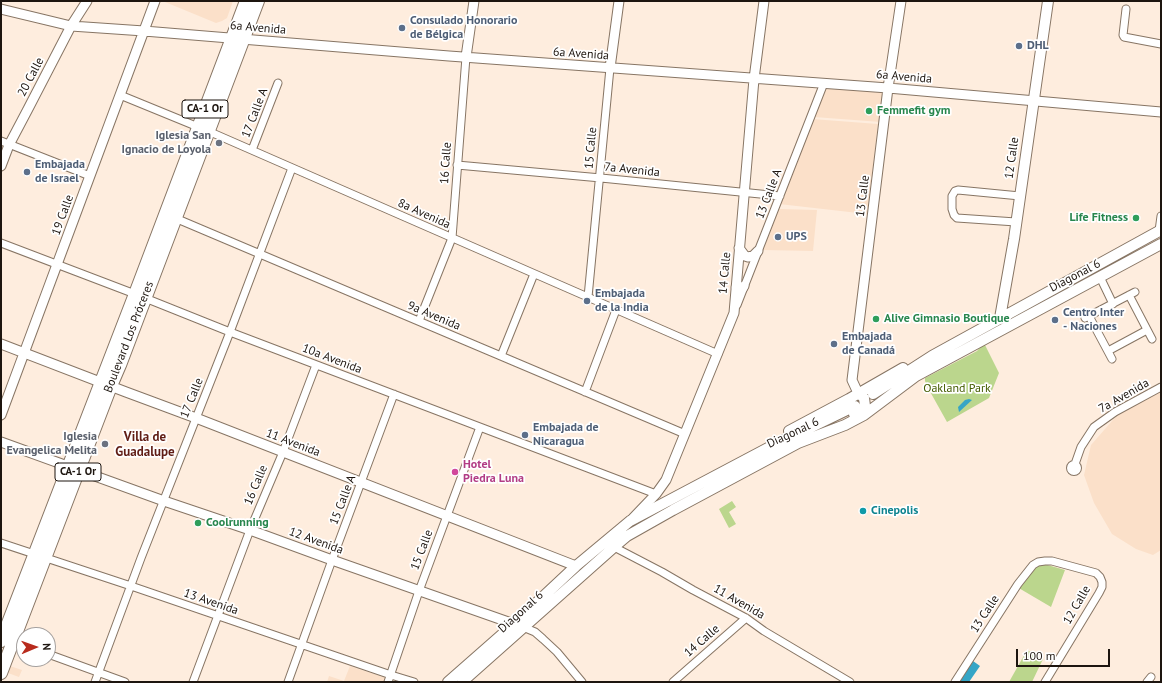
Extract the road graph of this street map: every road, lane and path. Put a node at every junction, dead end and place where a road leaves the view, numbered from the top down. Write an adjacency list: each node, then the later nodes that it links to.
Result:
1 (87, 1): 12 (street, 20 Calle)
2 (155, 1): 13 (street, 19 Calle)
3 (246, 1): 14 (highway, Boulevard Los Próceres / CA-1 Or)
4 (258, 1): 14 (highway, Boulevard Los Próceres / CA-1 Or)
5 (474, 1): 16 (street, 16 Calle)
6 (619, 1): 17 (street, 15 Calle)
7 (764, 1): 18 (street, 14 Calle)
8 (901, 1): 21 (street, 13 Calle)
9 (1048, 1): 23 (main road, 12 Calle)
10 (1, 9): 12 (street, 6a Avenida)
11 (1126, 9): 15 (street)
12 (71, 26): 13 (street, 6a Avenida); 26 (street, 20 Calle)
13 (144, 31): 14 (street, 6a Avenida); 22 (street, 19 Calle)
14 (238, 38): 16 (street, 6a Avenida); 25 (highway, Boulevard Los Próceres / CA-1 Or)
15 (1161, 44)
16 (466, 57): 17 (street, 6a Avenida); 29 (street, 16 Calle)
17 (610, 68): 18 (street, 6a Avenida); 32 (street, 15 Calle)
18 (754, 79): 20 (street, 6a Avenida); 33 (street, 14 Calle)
19 (278, 83): 27 (street, 17 Calle A)
20 (824, 84): 21 (street, 6a Avenida); 34 (street, 13 Calle A)
21 (888, 88): 23 (street, 6a Avenida); 72 (street, 13 Calle)
22 (120, 95): 25 (street, 8a Avenida); 31 (street, 19 Calle)
23 (1033, 101): 24 (street, 6a Avenida); 35 (main road, 12 Calle)
24 (1161, 112)
25 (203, 129): 27 (street, 8a Avenida); 37 (highway, Boulevard Los Próceres / CA-1 Or); 51 (highway, Boulevard Los Próceres / CA-1 Or)
26 (5, 143): 28 (street, 20 Calle); 31 (street)
27 (252, 150): 30 (street, 8a Avenida)
28 (1, 164)
29 (457, 165): 32 (street, 7a Avenida); 40 (street, 16 Calle)
30 (292, 168): 40 (street, 8a Avenida); 45 (street, 17 Calle)
31 (90, 176): 46 (street, 19 Calle)
32 (600, 178): 33 (street, 7a Avenida); 52 (street, 15 Calle)
33 (744, 193): 34 (street, 7a Avenida); 43 (street, 14 Calle)
34 (780, 196): 44 (street, 13 Calle A)
35 (1020, 196): 38 (main road, 12 Calle); 38 (street)
36 (1161, 216): 39 (street)
37 (175, 218): 45 (street, 9a Avenida); 51 (highway, Boulevard Los Próceres / CA-1 Or)
38 (1016, 222): 50 (main road, 12 Calle)
39 (1160, 231): 54 (main road, Diagonal 6)
40 (452, 238): 47 (street, 8a Avenida); 58 (street, 16 Calle)
41 (1, 243): 46 (street, 10a Avenida)
42 (1161, 244): 48 (main road, Diagonal 6)
43 (739, 248): 44 (street); 49 (street, 14 Calle)
44 (758, 251): 49 (street, 13 Calle A)
45 (259, 254): 58 (street, 9a Avenida); 60 (street, 17 Calle)
46 (58, 265): 51 (street, 10a Avenida); 64 (street, 19 Calle)
47 (534, 274): 52 (street, 8a Avenida); 66 (street)
48 (1100, 278): 53 (street); 55 (main road, Diagonal 6)
49 (740, 286): 65 (street, 14 Calle)
50 (1005, 291): 54 (main road); 57 (main road, 12 Calle)
51 (140, 296): 60 (street, 10a Avenida); 69 (highway, Boulevard Los Próceres / CA-1 Or)
52 (588, 297): 56 (street, 8a Avenida)
53 (1112, 304): 59 (street); 63 (street)
54 (1024, 306): 55 (main road); 57 (main road, Diagonal 6)
55 (1044, 308): 79 (main road, Diagonal 6)
56 (616, 310): 65 (street, 8a Avenida); 71 (street)
57 (1000, 318): 72 (main road, Diagonal 6)
58 (419, 321): 66 (street, 9a Avenida)
59 (1147, 330): 61 (street); 63 (street)
60 (230, 332): 68 (street, 10a Avenida); 76 (street, 17 Calle)
61 (1152, 339)
62 (1, 344): 64 (street, 11 Avenida)
63 (1108, 351): 67 (street)
64 (24, 353): 69 (street, 11 Avenida); 75 (street, 19 Calle)
65 (718, 354): 78 (street, 14 Calle)
66 (501, 356): 71 (street, 9a Avenida)
67 (1112, 359)
68 (316, 365): 73 (street, 10a Avenida); 82 (street, 16 Calle)
69 (106, 384): 76 (street, 11 Avenida); 84 (highway, Boulevard Los Próceres / CA-1 Or)
70 (1161, 387): 83 (street, 7a Avenida)
71 (585, 392): 78 (street, 9a Avenida)
72 (866, 392): 79 (main road); 81 (main road, Diagonal 6)
73 (394, 394): 77 (street, 10a Avenida); 85 (street, 15 Calle A)
74 (856, 406): 81 (main road, Diagonal 6)
75 (1, 415)
76 (196, 418): 82 (street, 11 Avenida); 87 (street, 17 Calle)
77 (480, 427): 86 (street, 10a Avenida); 88 (street, 15 Calle)
78 (685, 434): 86 (street, 14 Calle)
79 (809, 438): 92 (main road, Diagonal 6)
80 (1, 442): 84 (street, 12 Avenida)
81 (768, 448): 89 (main road, Diagonal 6)
82 (283, 452): 85 (street, 11 Avenida); 90 (street, 16 Calle)
83 (1075, 464)
84 (73, 468): 87 (street, 12 Avenida); 93 (highway, Boulevard Los Próceres / CA-1 Or)
85 (361, 482): 88 (street, 11 Avenida); 94 (street, 15 Calle A)
86 (656, 494): 89 (street, 14 Calle)
87 (164, 502): 90 (street, 12 Avenida); 97 (street, 17 Calle)
88 (448, 516): 96 (street, 11 Avenida); 98 (street, 15 Calle)
89 (630, 521): 96 (main road, Diagonal 6)
90 (250, 530): 94 (street, 12 Avenida); 99 (street, 16 Calle)
91 (1, 543): 93 (street, 13 Avenida)
92 (614, 547): 100 (street, 11 Avenida); 101 (main road, Diagonal 6)
93 (40, 556): 97 (street, 13 Avenida); 102 (highway, Boulevard Los Próceres / CA-1 Or)
94 (332, 560): 98 (street, 12 Avenida); 103 (street, 15 Calle A)
95 (1038, 562): 118 (street, 13 Calle); 119 (street, 12 Calle)
96 (576, 566): 101 (main road, Diagonal 6)
97 (132, 586): 99 (street, 13 Avenida); 106 (street, 17 Calle)
98 (419, 591): 101 (street, 12 Avenida); 107 (street, 15 Calle)
99 (217, 616): 103 (street, 13 Avenida); 111 (street, 16 Calle)
100 (746, 618): 116 (street, 14 Calle); 117 (street, 11 Avenida)
101 (519, 625): 108 (street, 12 Avenida); 114 (main road, Diagonal 6); 115 (main road, Diagonal 6)
102 (8, 640): 105 (highway, Boulevard Los Próceres / CA-1 Or)
103 (301, 644): 107 (street, 13 Avenida); 112 (street, 15 Calle A)
104 (56, 657): 106 (street)
105 (1, 673)
106 (99, 673): 109 (street, 17 Calle); 110 (street)
107 (390, 679): 113 (street, 13 Avenida)
108 (577, 680)
109 (95, 682)
110 (125, 682)
111 (193, 682)
112 (288, 682)
113 (414, 682)
114 (448, 682)
115 (462, 682)
116 (673, 682)
117 (850, 682)
118 (955, 682)
119 (1045, 682)

